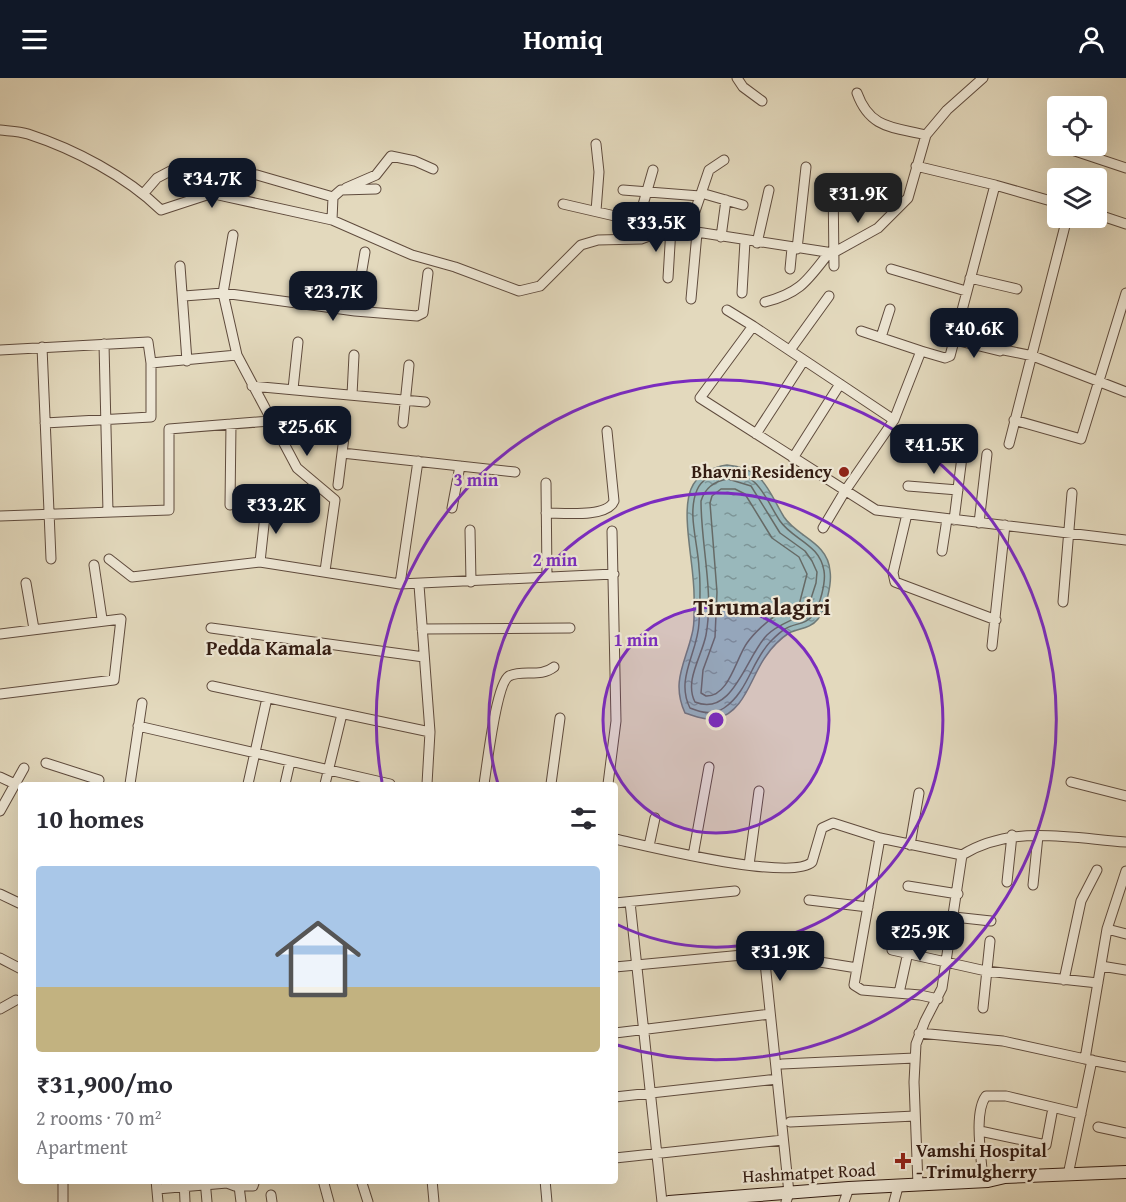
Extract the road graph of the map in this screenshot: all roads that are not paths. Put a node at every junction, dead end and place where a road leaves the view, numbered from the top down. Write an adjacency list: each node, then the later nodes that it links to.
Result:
1 (737, 78): 4 (street)
2 (983, 78): 6 (street)
3 (857, 93): 6 (street)
4 (762, 101)
5 (0, 130): 23 (street)
6 (926, 135): 10 (street)
7 (596, 144): 31 (street)
8 (1090, 156): 13 (street)
9 (724, 160): 25 (street)
10 (916, 166): 17 (street); 46 (street)
11 (806, 167): 44 (street)
12 (433, 168): 20 (street)
13 (1126, 168)
14 (653, 170): 21 (street)
15 (222, 172): 23 (street); 24 (street); 26 (street)
16 (833, 178): 46 (street)
17 (995, 185): 27 (street); 53 (street)
18 (376, 189): 20 (street)
19 (623, 189): 21 (street)
20 (340, 190): 26 (street)
21 (648, 190): 25 (street); 34 (street)
22 (769, 190): 43 (street)
23 (144, 193): 24 (street)
24 (214, 194): 33 (street)
25 (701, 194): 28 (street); 39 (street)
26 (333, 197): 33 (street)
27 (1047, 199)
28 (726, 200): 30 (street); 41 (street)
29 (563, 204): 31 (street)
30 (743, 205)
31 (596, 211): 34 (street)
32 (1107, 218): 35 (street)
33 (332, 220): 36 (street)
34 (638, 222): 36 (street)
35 (1126, 224)
36 (658, 226): 37 (street)
37 (670, 228): 39 (street); 52 (street)
38 (1065, 228): 79 (street)
39 (692, 232): 41 (street); 61 (street)
40 (232, 235): 56 (street)
41 (721, 237): 42 (street)
42 (745, 241): 43 (street); 57 (street)
43 (757, 243): 44 (street)
44 (794, 249): 46 (street); 49 (street)
45 (365, 252): 66 (street)
46 (830, 253): 48 (street); 62 (street)
47 (180, 266): 59 (street)
48 (834, 266)
49 (790, 269)
50 (891, 269): 55 (street)
51 (428, 273): 66 (street)
52 (668, 278)
53 (970, 278): 54 (street); 55 (street)
54 (1017, 289)
55 (966, 291): 70 (street)
56 (223, 293): 59 (street); 66 (street); 77 (street)
57 (742, 293)
58 (1126, 293): 64 (street)
59 (184, 296): 81 (street)
60 (829, 296): 75 (street)
61 (691, 299)
62 (765, 302)
63 (890, 309): 69 (street)
64 (1124, 309): 84 (street)
65 (727, 310): 67 (street)
66 (355, 311)
67 (753, 326): 75 (street); 101 (street)
68 (861, 331): 69 (street)
69 (881, 338): 76 (street)
70 (955, 340): 76 (street); 79 (street)
71 (298, 342): 87 (street)
72 (104, 344): 73 (street); 82 (street); 92 (street)
73 (42, 347): 74 (street); 96 (street)
74 (0, 350)
75 (790, 350): 80 (street)
76 (921, 351): 93 (street)
77 (237, 355): 81 (street); 86 (street)
78 (354, 355): 89 (street)
79 (1033, 356): 84 (street); 94 (street)
80 (804, 360): 85 (street); 101 (street)
81 (187, 361): 82 (street)
82 (151, 363): 92 (street)
83 (409, 365): 90 (street)
84 (1098, 383): 88 (street); 94 (street)
85 (840, 384): 93 (street); 106 (street)
86 (252, 386): 87 (street); 95 (street)
87 (293, 389): 89 (street)
88 (1126, 392)
89 (352, 395): 90 (street)
90 (406, 401): 91 (street); 97 (street)
91 (425, 402)
92 (106, 419): 96 (street); 119 (street)
93 (894, 420): 114 (street)
94 (1014, 420): 102 (street)
95 (270, 421): 98 (street); 137 (street)
96 (45, 423): 121 (street)
97 (403, 423)
98 (231, 424): 116 (street); 119 (street)
99 (345, 429): 104 (street)
100 (607, 431): 120 (street)
101 (756, 434): 106 (street)
102 (1009, 444)
103 (963, 449): 113 (street)
104 (342, 453): 107 (street); 111 (street)
105 (987, 454): 125 (street)
106 (793, 458): 114 (street)
107 (418, 461): 108 (street); 142 (street)
108 (460, 466): 109 (street); 118 (street)
109 (515, 472)
110 (546, 483): 120 (street)
111 (338, 485)
112 (908, 486): 113 (street)
113 (958, 490): 124 (street)
114 (845, 491): 122 (street); 127 (street)
115 (1072, 493): 130 (street)
116 (230, 505)
117 (266, 506): 135 (street)
118 (452, 508)
119 (108, 512): 121 (street)
120 (546, 513): 139 (street)
121 (47, 514): 123 (street); 133 (street)
122 (906, 514): 124 (street); 146 (street)
123 (0, 516)
124 (951, 519): 125 (street); 132 (street)
125 (979, 523): 126 (street)
126 (1005, 525): 130 (street); 146 (street)
127 (823, 528)
128 (470, 530): 140 (street)
129 (612, 531): 138 (street)
130 (1068, 534): 131 (street); 144 (street)
131 (1126, 540)
132 (942, 551)
133 (51, 559)
134 (109, 559): 135 (street)
135 (260, 562): 137 (street)
136 (94, 565): 145 (street)
137 (325, 571): 142 (street)
138 (614, 574): 139 (street); 180 (street)
139 (547, 576): 140 (street)
140 (471, 582): 143 (street)
141 (26, 583): 149 (street)
142 (400, 584): 143 (street)
143 (419, 585): 150 (street)
144 (1063, 602)
145 (102, 619): 149 (street); 156 (street)
146 (996, 620): 152 (street)
147 (211, 628): 153 (street)
148 (570, 628): 150 (street)
149 (34, 629): 151 (street)
150 (422, 629): 153 (street)
151 (0, 634)
152 (992, 646)
153 (424, 657): 162 (street)
154 (554, 667): 178 (street)
155 (212, 686): 157 (street)
156 (0, 694)
157 (267, 698): 159 (street); 163 (street)
158 (142, 703): 161 (street)
159 (342, 714): 162 (street); 168 (street)
160 (560, 718): 179 (street)
161 (138, 726): 163 (street); 172 (street)
162 (430, 732): 177 (street)
163 (255, 753): 164 (street); 173 (street)
164 (290, 762): 168 (street); 174 (street)
165 (46, 763): 170 (street)
166 (24, 768): 182 (street)
167 (709, 768): 196 (street)
168 (328, 770): 175 (street); 176 (street)
169 (0, 777): 182 (street)
170 (86, 780): 171 (street)
171 (99, 780)
172 (130, 782)
173 (248, 782)
174 (285, 782)
175 (325, 782)
176 (381, 782)
177 (427, 782)
178 (484, 782)
179 (551, 782)
180 (608, 782)
181 (1071, 782): 185 (street)
182 (15, 784): 186 (street)
183 (759, 791): 197 (street)
184 (919, 793): 193 (street)
185 (1126, 796)
186 (0, 811)
187 (655, 818): 194 (street)
188 (1012, 835): 189 (street); 195 (street); 200 (street)
189 (1038, 836): 192 (street); 201 (street)
190 (880, 838): 193 (street); 197 (street); 210 (street)
191 (618, 840): 194 (street)
192 (1126, 842)
193 (910, 845): 195 (street)
194 (649, 846): 196 (street)
195 (962, 855): 205 (street)
196 (693, 856): 197 (street)
197 (749, 865)
198 (1097, 870): 229 (street)
199 (1126, 871): 214 (street)
200 (1007, 882)
201 (1033, 885)
202 (908, 886): 205 (street)
203 (735, 891): 207 (street)
204 (0, 894): 208 (street)
205 (958, 894): 211 (street)
206 (809, 900): 210 (street)
207 (630, 902): 209 (street); 221 (street)
208 (18, 903)
209 (618, 903)
210 (868, 907): 226 (street)
211 (954, 917): 212 (street); 222 (street)
212 (991, 921)
213 (914, 925): 219 (street)
214 (1107, 929): 215 (street); 223 (street)
215 (1126, 934)
216 (990, 941): 228 (street)
217 (892, 950): 219 (street)
218 (764, 952): 221 (street); 226 (street); 236 (street)
219 (908, 953): 222 (street); 231 (street)
220 (0, 958): 224 (street)
221 (638, 964): 225 (street); 237 (street)
222 (946, 964): 228 (street); 232 (street)
223 (1101, 966): 227 (street); 230 (street)
224 (18, 967)
225 (618, 967)
226 (857, 968): 231 (street)
227 (1126, 970)
228 (986, 971): 229 (street); 234 (street)
229 (1064, 980): 230 (street)
230 (1098, 983): 241 (street)
231 (899, 993): 232 (street)
232 (938, 999): 239 (street)
233 (16, 1000): 235 (street)
234 (983, 1008)
235 (0, 1009)
236 (770, 1014): 237 (street); 244 (street)
237 (643, 1031): 238 (street); 245 (street)
238 (618, 1033)
239 (919, 1034): 240 (street); 241 (street)
240 (915, 1058): 242 (street); 249 (street)
241 (1088, 1059): 243 (street); 248 (street)
242 (782, 1064)
243 (1126, 1067)
244 (777, 1079): 245 (street); 254 (street)
245 (651, 1094): 246 (street); 255 (street)
246 (618, 1097)
247 (1052, 1113): 252 (street)
248 (1081, 1114): 252 (street); 258 (street)
249 (915, 1116): 250 (street); 271 (street)
250 (790, 1122)
251 (1098, 1127): 253 (street)
252 (980, 1131): 260 (street)
253 (1126, 1133)
254 (783, 1140): 255 (street); 274 (street)
255 (657, 1155): 256 (street); 285 (street)
256 (618, 1158)
257 (1126, 1172): 258 (main road, Hashmatpet Road)
258 (1068, 1175): 260 (main road, Hashmatpet Road)
259 (1126, 1180): 260 (main road, Hashmatpet Road)
260 (986, 1181): 271 (main road, Hashmatpet Road)
261 (63, 1184): 276 (street)
262 (184, 1184): 270 (street); 278 (street)
263 (205, 1184): 279 (street)
264 (234, 1184): 265 (street); 280 (street)
265 (254, 1184)
266 (324, 1184): 281 (street)
267 (362, 1184): 282 (street)
268 (432, 1184): 283 (street)
269 (545, 1184): 284 (street)
270 (156, 1185): 277 (street)
271 (918, 1185): 272 (main road, Hashmatpet Road)
272 (898, 1187): 273 (main road, Hashmatpet Road); 288 (street)
273 (849, 1188): 274 (main road, Hashmatpet Road); 287 (street)
274 (787, 1197): 275 (main road, Hashmatpet Road)
275 (737, 1199): 286 (main road, Hashmatpet Road)
276 (63, 1202)
277 (158, 1202)
278 (185, 1202)
279 (207, 1202)
280 (241, 1202)
281 (329, 1202)
282 (368, 1202)
283 (434, 1202)
284 (547, 1202)
285 (662, 1202)
286 (669, 1202)
287 (844, 1202)
288 (894, 1202)

